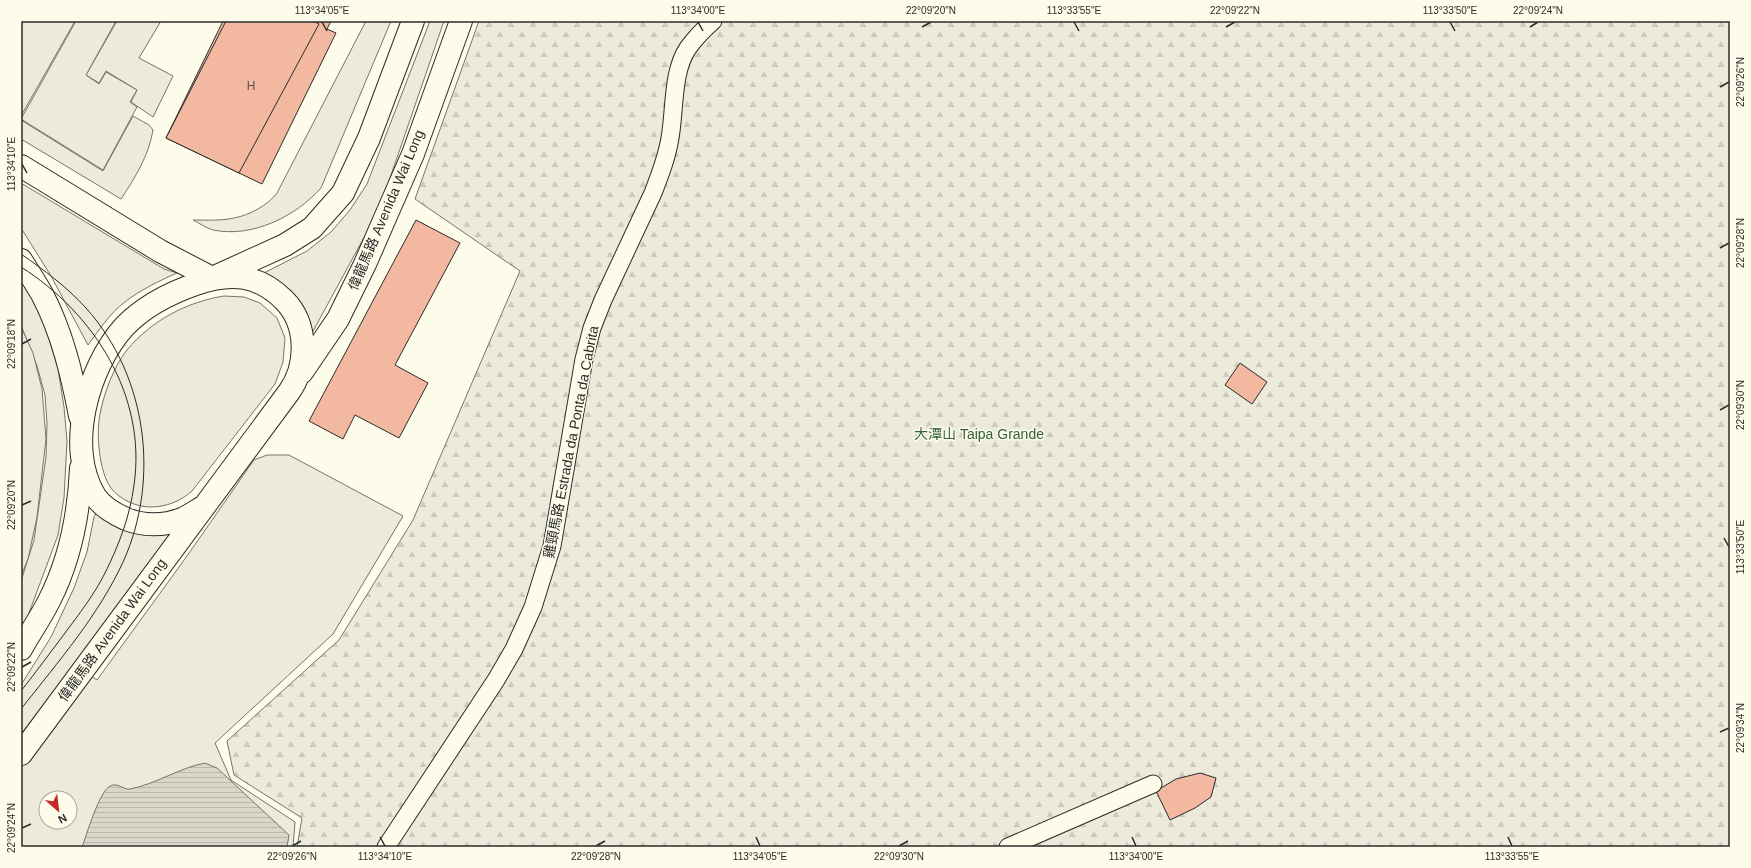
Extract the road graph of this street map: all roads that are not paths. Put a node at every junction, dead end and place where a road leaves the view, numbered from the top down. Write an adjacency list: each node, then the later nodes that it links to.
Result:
1 (413, 21): 6 (main road)
2 (461, 21): 7 (main road, 偉龍馬路 Avenida Wai Long)
3 (713, 21): 14 (street, 雞頸馬路 Estrada da Ponta da Cabrita)
4 (21, 166): 6 (main road)
5 (21, 260): 8 (main road)
6 (212, 278): 7 (main road); 8 (main road)
7 (292, 388): 10 (main road, 偉龍馬路 Avenida Wai Long)
8 (82, 427): 9 (main road)
9 (82, 452): 10 (main road); 11 (main road)
10 (203, 507): 12 (main road, 偉龍馬路 Avenida Wai Long)
11 (21, 648)
12 (21, 754)
13 (1153, 784): 15 (street)
14 (386, 847)
15 (1008, 847)

